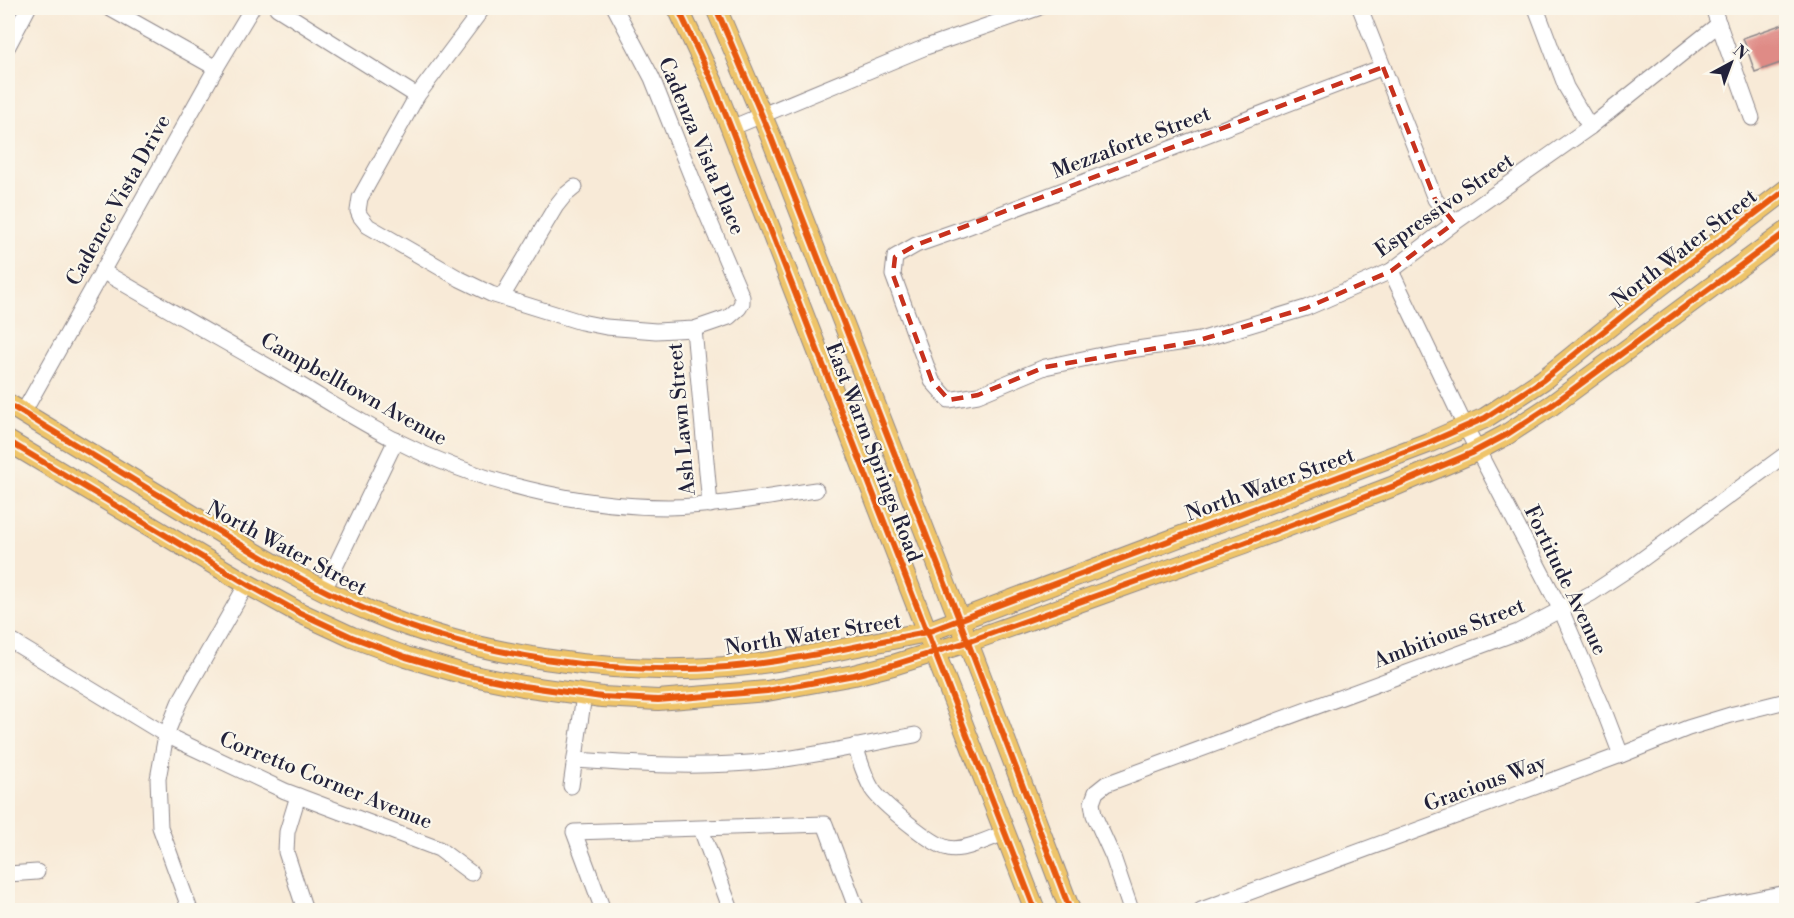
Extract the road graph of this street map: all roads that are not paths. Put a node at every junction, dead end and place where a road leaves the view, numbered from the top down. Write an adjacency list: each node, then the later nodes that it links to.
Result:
1 (28, 8): 14 (street)
2 (110, 8): 16 (street)
3 (252, 8): 16 (street, Cadence Vista Drive)
4 (277, 8): 17 (street)
5 (483, 8): 17 (street)
6 (615, 8): 29 (street, Cadenza Vista Place)
7 (678, 8): 21 (main road, East Warm Springs Road)
8 (716, 8): 18 (main road, East Warm Springs Road)
9 (1038, 8): 18 (street)
10 (1360, 8): 15 (street)
11 (1536, 8): 20 (street)
12 (1713, 8): 13 (street)
13 (1719, 24): 19 (street); 20 (street, Espressivo Street)
14 (8, 45)
15 (1383, 67): 24 (street); 30 (street, Mezzaforte Street)
16 (216, 69): 26 (street, Cadence Vista Drive)
17 (417, 96): 28 (street)
18 (762, 115): 21 (street); 42 (main road, East Warm Springs Road)
19 (1752, 118)
20 (1590, 127): 24 (street, Espressivo Street)
21 (731, 128): 43 (main road, East Warm Springs Road)
22 (575, 187): 28 (street)
23 (1786, 190): 32 (main road, North Water Street)
24 (1454, 223): 27 (street, Espressivo Street)
25 (1786, 232): 35 (main road, North Water Street)
26 (102, 271): 31 (street, Cadence Vista Drive); 33 (street, Campbelltown Avenue)
27 (1391, 271): 30 (street, Espressivo Street); 32 (street, Fortitude Avenue)
28 (502, 297): 29 (street)
29 (694, 329): 38 (street, Ash Lawn Street)
30 (949, 400)
31 (13, 411): 40 (main road, North Water Street)
32 (1465, 426): 35 (street, Fortitude Avenue); 42 (main road, North Water Street)
33 (396, 440): 38 (street, Campbelltown Avenue); 40 (street)
34 (8, 441): 39 (main road, North Water Street)
35 (1477, 450): 41 (street, Fortitude Avenue); 45 (main road, North Water Street)
36 (1786, 453): 41 (street, Ambitious Street)
37 (816, 490): 38 (street, Campbelltown Avenue)
38 (710, 505)
39 (247, 584): 47 (main road, North Water Street); 49 (street)
40 (324, 590): 43 (main road, North Water Street)
41 (1561, 610): 52 (street, Fortitude Avenue); 69 (street, Ambitious Street)
42 (959, 619): 43 (main road, North Water Street); 45 (main road, East Warm Springs Road)
43 (927, 632): 46 (main road, East Warm Springs Road)
44 (8, 639): 49 (street, Corretto Corner Avenue)
45 (968, 642): 46 (main road, North Water Street); 68 (main road, East Warm Springs Road)
46 (934, 652): 47 (main road, North Water Street); 57 (main road, East Warm Springs Road)
47 (584, 695): 53 (street)
48 (1786, 700): 52 (street, Gracious Way)
49 (166, 735): 55 (street, Corretto Corner Avenue); 62 (street)
50 (915, 735): 51 (street)
51 (855, 746): 53 (street); 57 (street)
52 (1621, 755): 70 (street, Gracious Way)
53 (575, 760): 54 (street)
54 (571, 786)
55 (298, 796): 59 (street, Corretto Corner Avenue); 63 (street)
56 (701, 829): 64 (street); 65 (street); 66 (street)
57 (1005, 833): 67 (main road, East Warm Springs Road)
58 (36, 872): 60 (street)
59 (471, 873)
60 (8, 874)
61 (1786, 893): 71 (street)
62 (190, 910)
63 (305, 910)
64 (603, 910)
65 (731, 910)
66 (857, 910)
67 (1035, 910)
68 (1070, 910)
69 (1131, 910)
70 (1201, 910)
71 (1701, 910)

